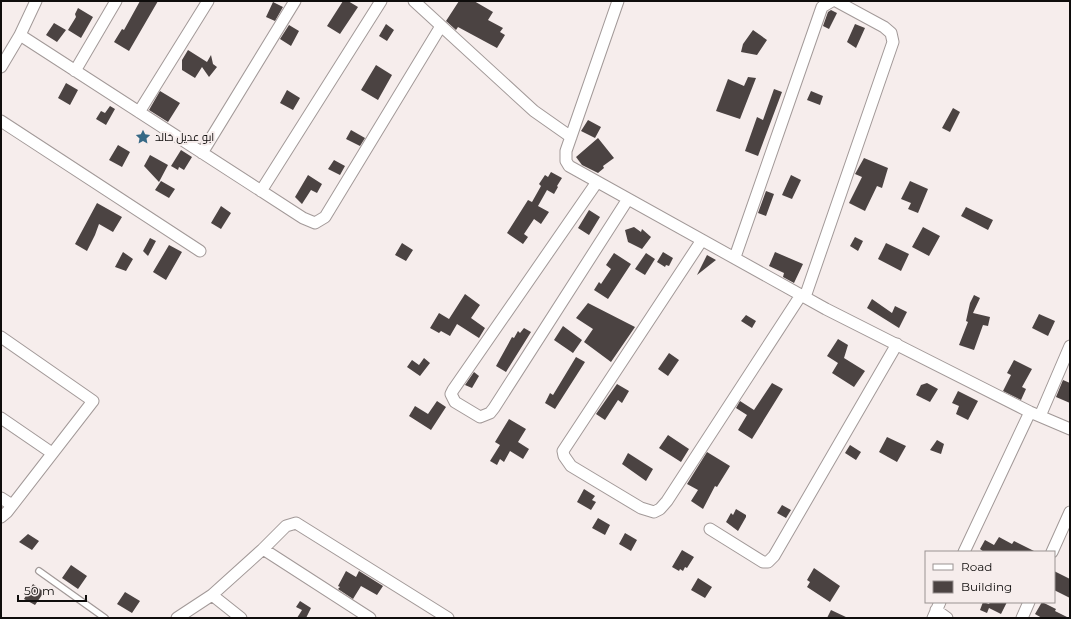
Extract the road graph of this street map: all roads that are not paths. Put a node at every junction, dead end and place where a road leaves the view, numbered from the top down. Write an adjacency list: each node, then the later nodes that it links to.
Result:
1 (36, 1): 11 (street)
2 (116, 1): 13 (street)
3 (208, 1): 14 (street)
4 (295, 1): 17 (street)
5 (381, 1): 19 (street)
6 (414, 1): 10 (street)
7 (618, 1): 16 (street)
8 (832, 1): 23 (street)
9 (836, 1): 24 (street)
10 (442, 26): 16 (street); 19 (street)
11 (20, 35): 12 (street); 13 (street)
12 (1, 67)
13 (75, 71): 14 (street)
14 (139, 112): 17 (street)
15 (1, 122): 22 (street)
16 (571, 137): 18 (street)
17 (202, 153): 19 (street)
18 (597, 182): 20 (street); 20 (street)
19 (261, 191)
20 (628, 199): 21 (street)
21 (702, 240): 23 (street); 24 (street)
22 (200, 251)
23 (734, 257): 24 (street)
24 (803, 296): 26 (street)
25 (1, 337): 31 (street)
26 (897, 344): 28 (street); 36 (street)
27 (1070, 346): 28 (street)
28 (1035, 414): 30 (street); 38 (street)
29 (1, 418): 31 (street)
30 (1070, 429)
31 (52, 453): 33 (street)
32 (1, 498): 33 (street)
33 (12, 505): 35 (street)
34 (1070, 512): 39 (street)
35 (1, 517)
36 (710, 529)
37 (263, 550): 41 (street); 47 (street); 48 (street)
38 (965, 551)
39 (1052, 551)
40 (39, 571): 44 (lane)
41 (212, 595): 45 (street); 46 (street)
42 (1029, 603): 50 (street)
43 (936, 610): 49 (street)
44 (106, 618)
45 (177, 618)
46 (241, 618)
47 (370, 618)
48 (448, 618)
49 (947, 618)
50 (1022, 618)

